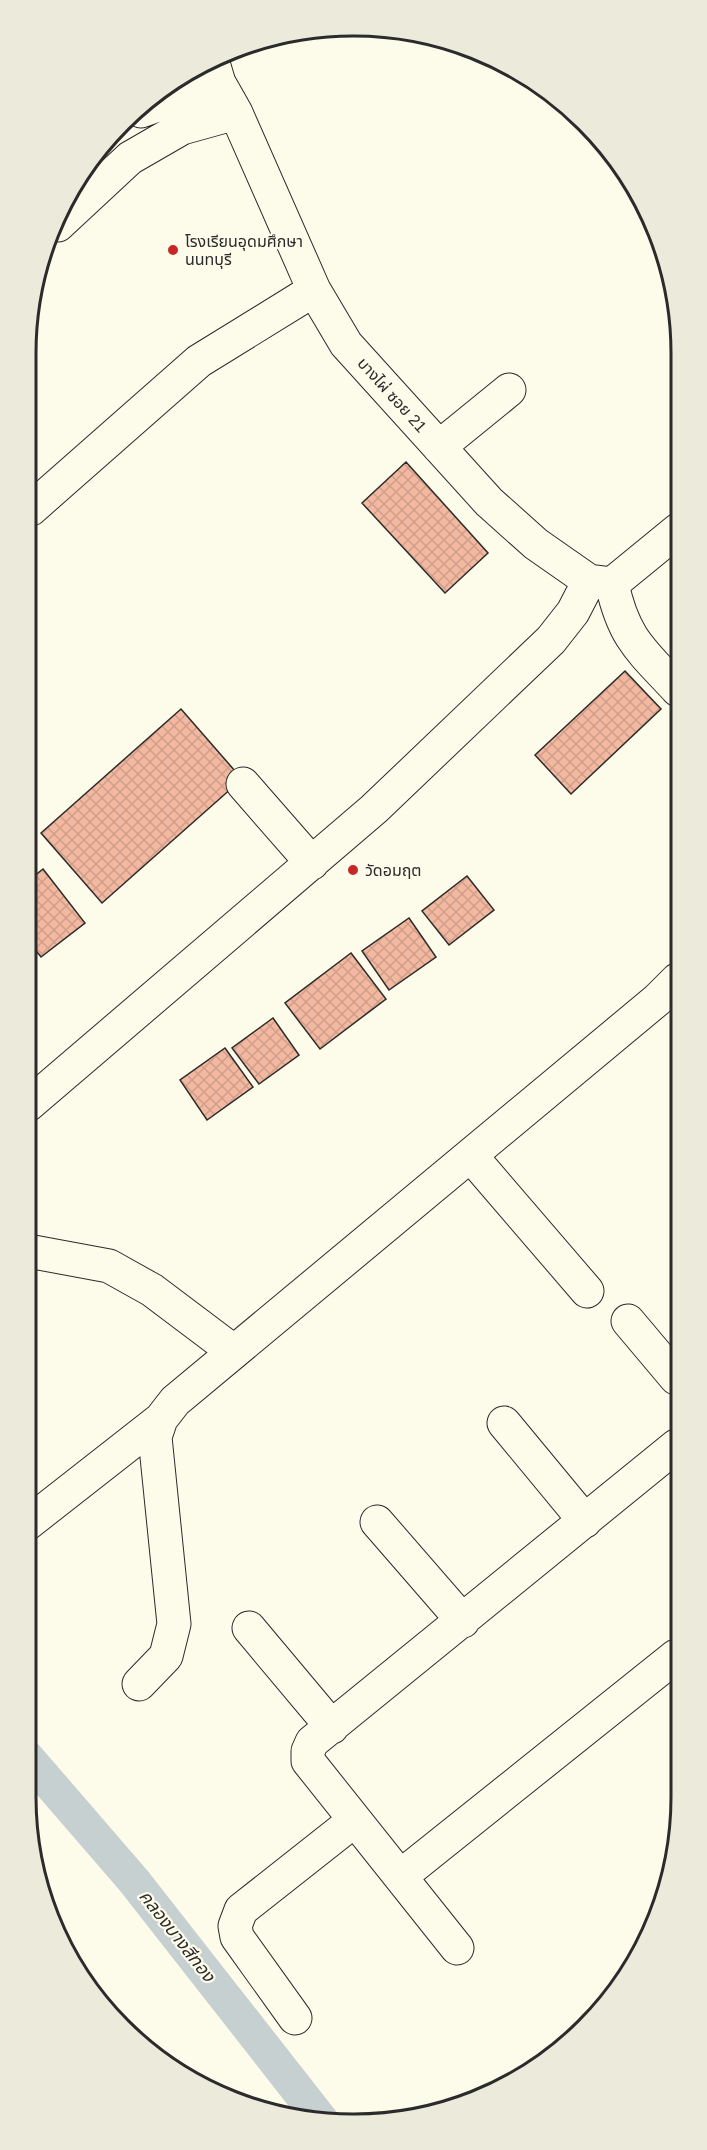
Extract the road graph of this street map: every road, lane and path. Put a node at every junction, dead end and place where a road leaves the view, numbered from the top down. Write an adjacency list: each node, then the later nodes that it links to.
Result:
1 (216, 73): 2 (street); 3 (street, บางไผ่ ซอย 21)
2 (163, 100)
3 (236, 113): 4 (street); 5 (street, บางไผ่ ซอย 21)
4 (68, 216)
5 (314, 290): 7 (street, บางไผ่ ซอย 21); 8 (street)
6 (509, 390): 7 (street)
7 (439, 447): 10 (street, บางไผ่ ซอย 21)
8 (36, 505)
9 (671, 535): 10 (street)
10 (600, 582): 11 (street); 13 (street)
11 (671, 683)
12 (243, 784): 13 (street)
13 (312, 863): 15 (street)
14 (671, 986): 16 (street)
15 (36, 1098)
16 (471, 1156): 18 (street); 20 (street)
17 (36, 1252): 20 (street)
18 (587, 1291)
19 (628, 1321): 21 (street)
20 (233, 1351): 22 (street)
21 (671, 1372)
22 (161, 1419): 25 (street); 31 (street)
23 (504, 1423): 26 (street)
24 (671, 1456): 26 (street)
25 (36, 1517)
26 (585, 1521): 28 (street)
27 (377, 1522): 28 (street)
28 (462, 1621): 32 (street)
29 (249, 1628): 32 (street)
30 (671, 1660): 34 (street)
31 (139, 1684)
32 (332, 1726): 33 (street)
33 (355, 1820): 34 (street); 36 (street)
34 (401, 1876): 35 (street)
35 (457, 1948)
36 (295, 2018)

